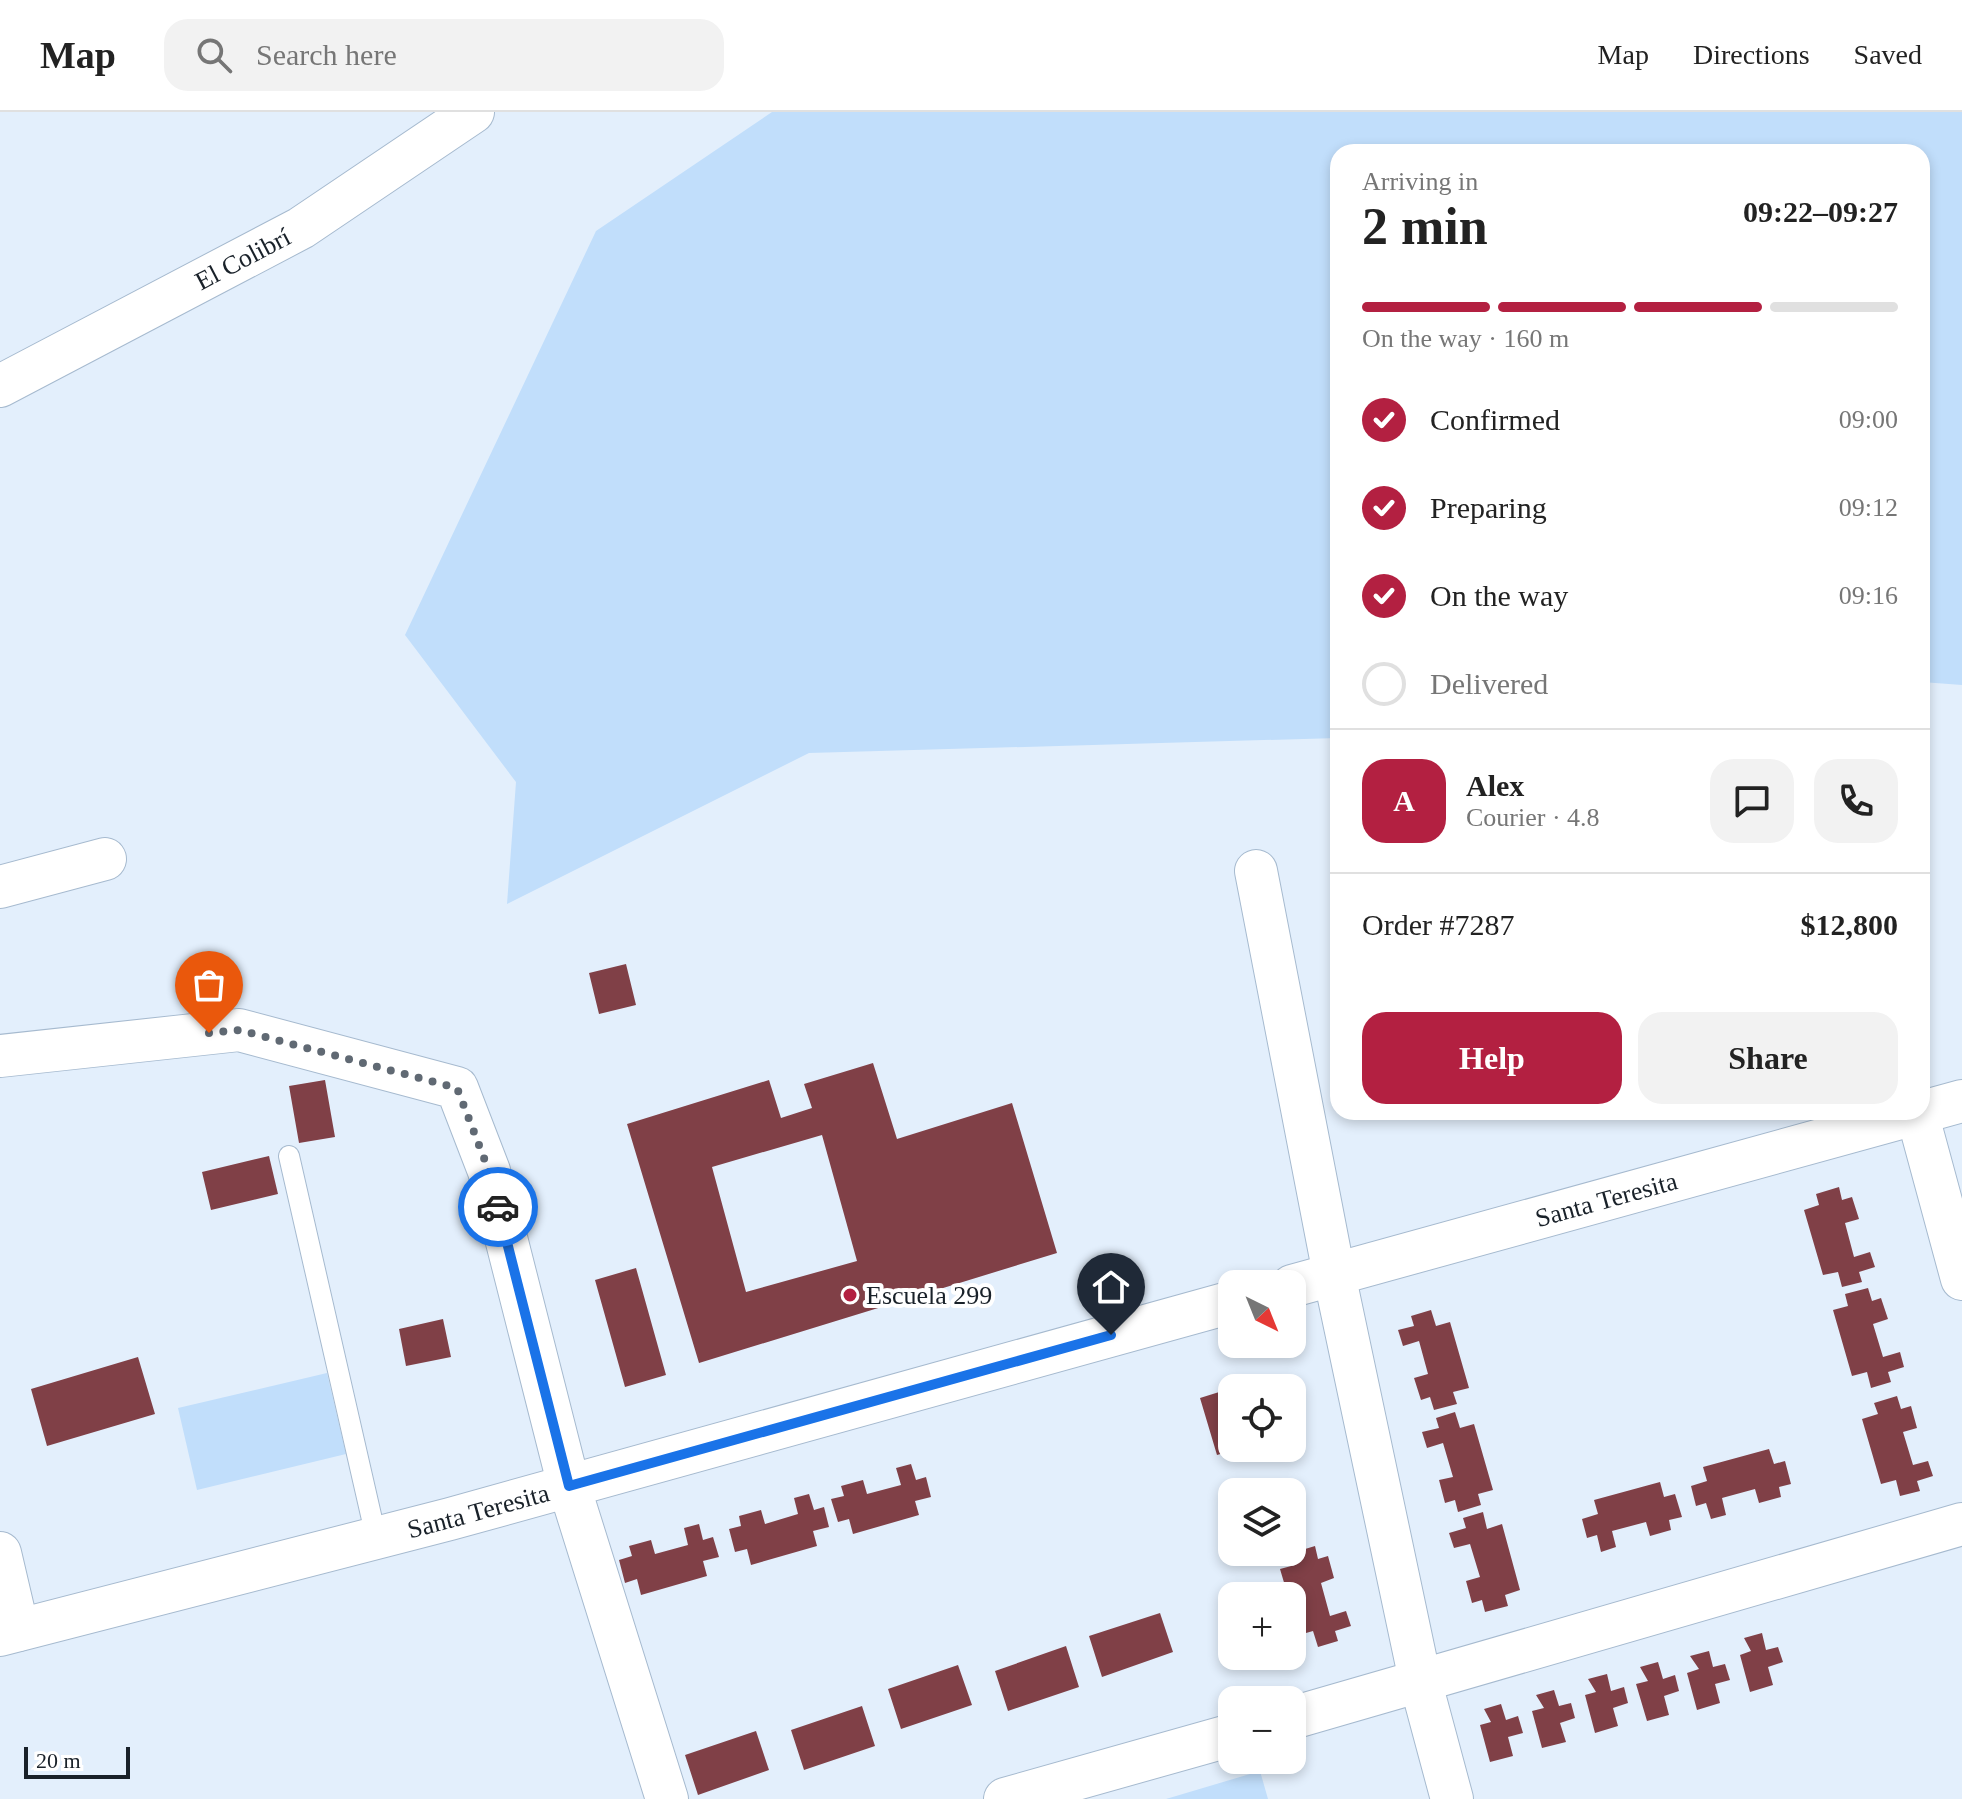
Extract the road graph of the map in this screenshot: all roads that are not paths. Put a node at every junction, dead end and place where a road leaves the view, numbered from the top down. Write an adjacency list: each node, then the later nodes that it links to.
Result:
1 (473, 112): 2 (street, El Colibrí)
2 (0, 386)
3 (105, 859): 5 (street)
4 (1256, 871): 12 (street)
5 (0, 887)
6 (0, 1056): 16 (street)
7 (1962, 1101): 8 (street, Santa Teresita)
8 (1930, 1109)
9 (1891, 1120): 12 (street, Santa Teresita)
10 (1922, 1120): 13 (street)
11 (289, 1156): 18 (lane)
12 (1334, 1274): 14 (street, Santa Teresita); 21 (street)
13 (1962, 1279)
14 (1306, 1282)
15 (1218, 1306): 16 (street, Santa Teresita)
16 (569, 1486): 18 (street, Santa Teresita); 24 (street)
17 (1962, 1524): 21 (street)
18 (376, 1537): 20 (street, Santa Teresita)
19 (0, 1553): 20 (street)
20 (9, 1632)
21 (1420, 1680): 22 (street); 26 (street)
22 (1306, 1714)
23 (1218, 1739): 25 (street)
24 (667, 1799)
25 (1005, 1799)
26 (1452, 1799)

